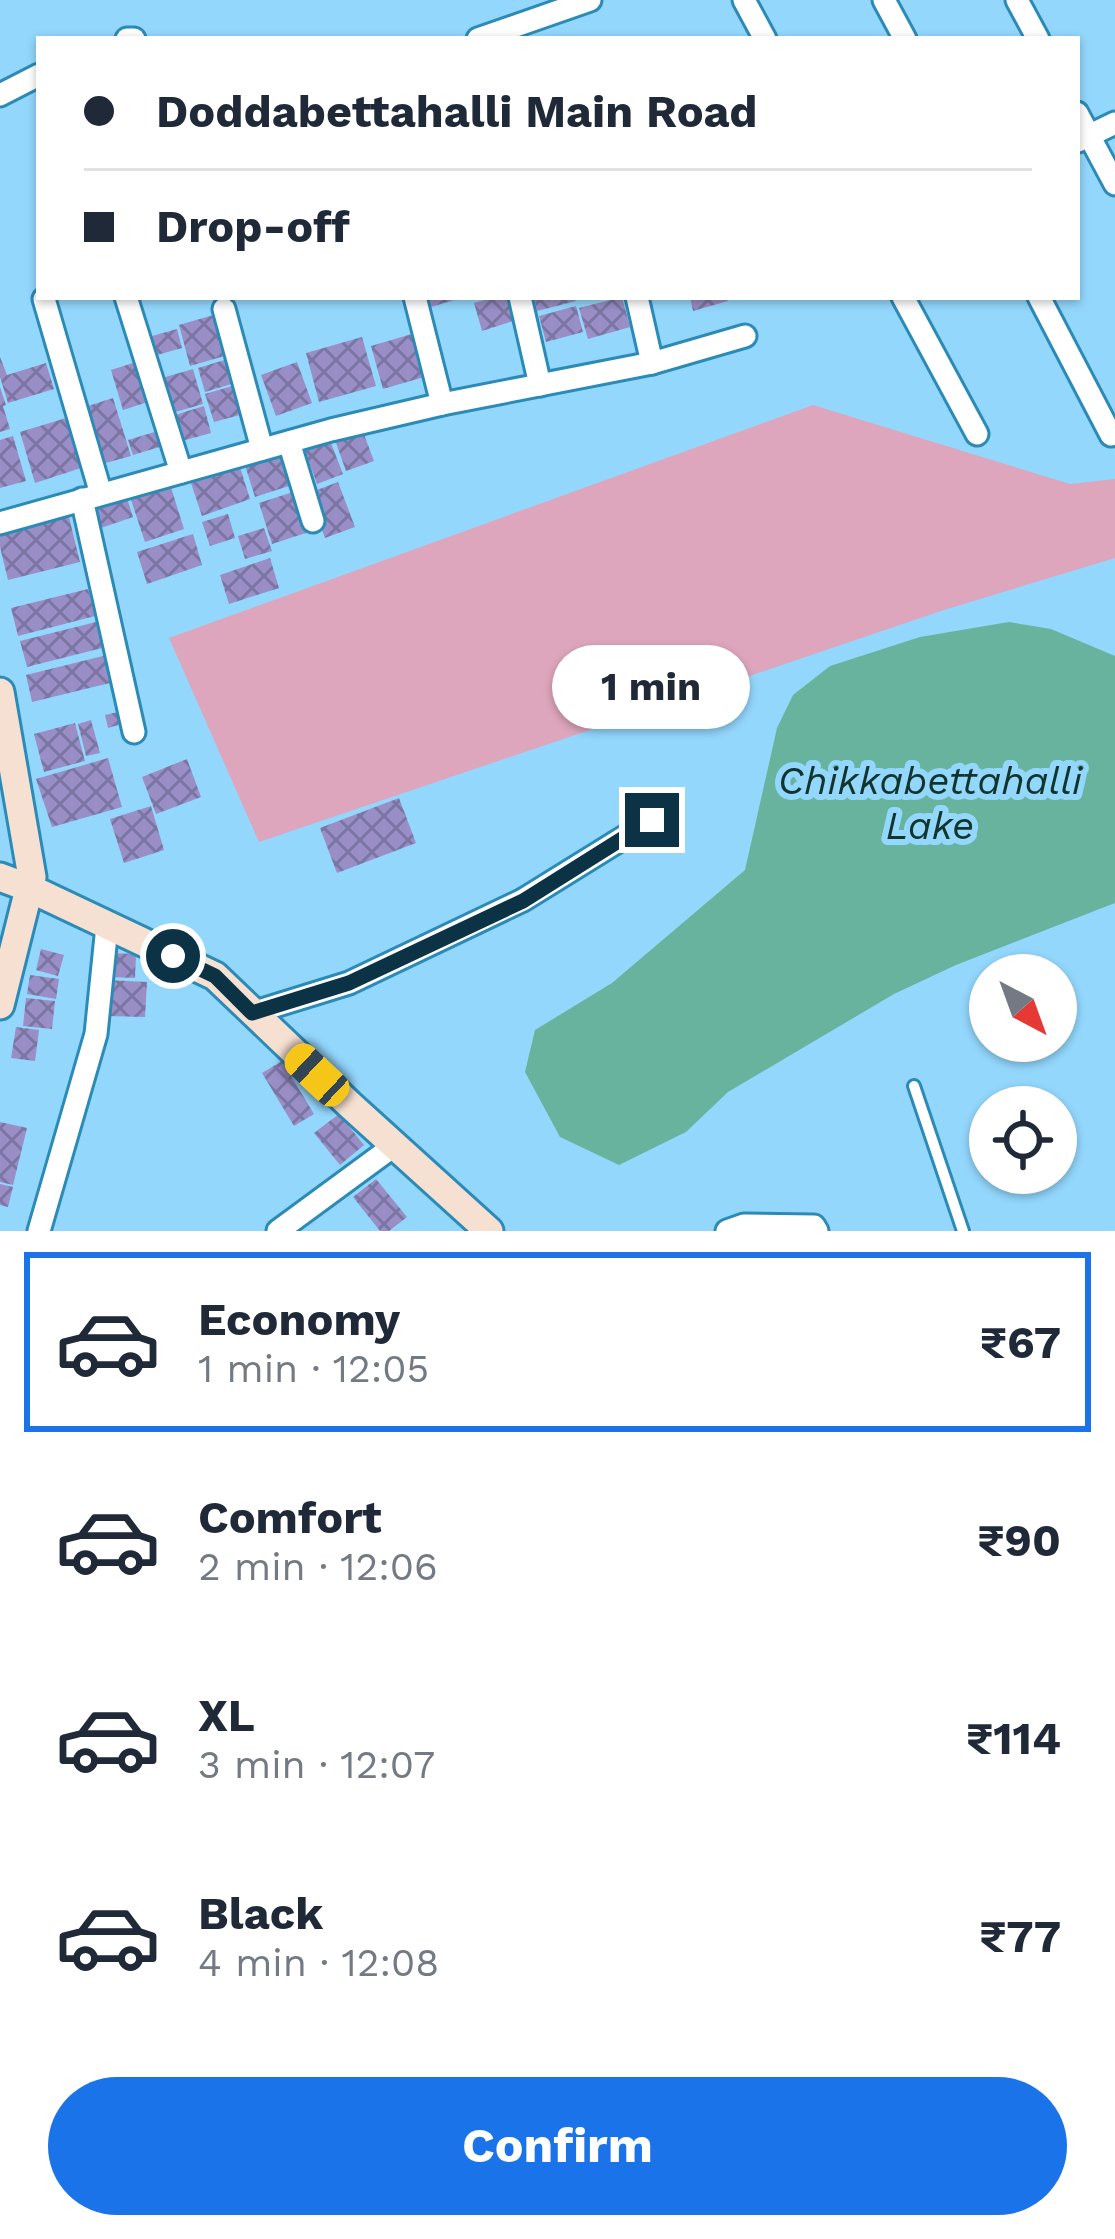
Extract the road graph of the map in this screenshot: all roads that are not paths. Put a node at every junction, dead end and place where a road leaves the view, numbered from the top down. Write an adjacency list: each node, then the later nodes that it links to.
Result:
1 (590, 0): 5 (street)
2 (744, 0): 6 (street)
3 (884, 0): 7 (street)
4 (1017, 0): 8 (street)
5 (487, 36)
6 (763, 36)
7 (902, 36)
8 (1036, 36)
9 (36, 76): 10 (street)
10 (0, 94)
11 (1115, 123): 12 (street)
12 (1083, 138): 13 (street)
13 (1115, 184)
14 (44, 300): 31 (street)
15 (128, 300): 30 (street)
16 (416, 300): 25 (street)
17 (521, 300): 24 (street)
18 (638, 300): 23 (street)
19 (905, 300): 26 (street)
20 (1041, 300): 27 (street)
21 (224, 309): 29 (street)
22 (746, 336): 23 (street)
23 (652, 363): 24 (street)
24 (539, 385): 25 (street)
25 (442, 404): 28 (street)
26 (976, 434)
27 (1111, 435)
28 (289, 442): 29 (street); 32 (street)
29 (262, 449): 30 (street)
30 (181, 472): 31 (street)
31 (92, 496): 33 (street); 35 (street)
32 (313, 521)
33 (0, 523)
34 (0, 692): 38 (street)
35 (134, 732)
36 (652, 820): 41 (street)
37 (0, 877): 38 (street)
38 (29, 888): 39 (street); 40 (street)
39 (107, 926): 41 (street); 44 (street)
40 (0, 1004)
41 (252, 1013): 43 (street)
42 (914, 1085): 49 (lane)
43 (394, 1145): 45 (street); 46 (street)
44 (39, 1231)
45 (278, 1231)
46 (489, 1231)
47 (727, 1231): 48 (street)
48 (818, 1231)
49 (963, 1231)

